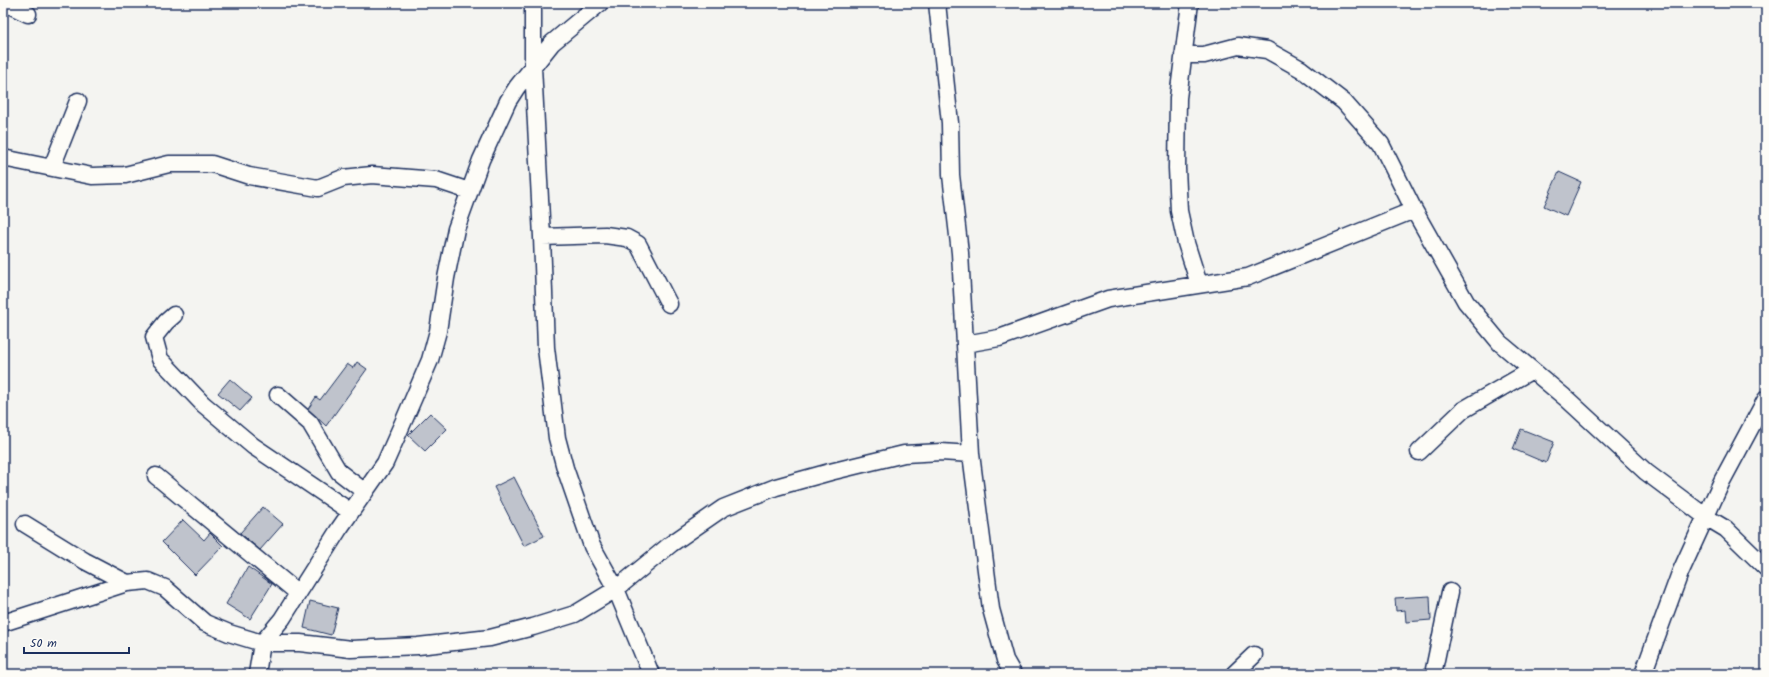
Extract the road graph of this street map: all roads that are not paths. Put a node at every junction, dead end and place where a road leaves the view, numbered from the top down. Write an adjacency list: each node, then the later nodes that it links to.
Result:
1 (5, 3): 6 (street)
2 (533, 3): 8 (street)
3 (600, 3): 8 (street)
4 (937, 3): 18 (street)
5 (1190, 3): 7 (street)
6 (28, 14)
7 (1182, 55): 13 (street); 15 (street)
8 (533, 67): 12 (street); 14 (street)
9 (78, 101): 11 (street)
10 (3, 158): 11 (street)
11 (52, 167): 12 (street)
12 (469, 191): 25 (street)
13 (1414, 210): 15 (street); 19 (street)
14 (542, 237): 16 (street); 31 (street)
15 (1199, 284): 18 (street)
16 (669, 304)
17 (174, 315): 26 (street)
18 (965, 344): 23 (street)
19 (1532, 370): 22 (street); 27 (street)
20 (278, 395): 25 (street)
21 (1766, 399): 27 (street)
22 (1418, 452)
23 (971, 454): 31 (street); 39 (street)
24 (156, 476): 33 (street)
25 (365, 492): 26 (street)
26 (351, 512): 33 (street)
27 (1706, 517): 29 (street); 42 (street)
28 (25, 524): 30 (street)
29 (1766, 568)
30 (126, 583): 34 (street); 35 (street)
31 (616, 589): 35 (street); 38 (street)
32 (1450, 592): 41 (street)
33 (298, 593): 35 (street)
34 (3, 623)
35 (262, 644): 37 (street)
36 (1254, 655): 40 (street)
37 (257, 674)
38 (651, 674)
39 (1013, 674)
40 (1234, 674)
41 (1433, 674)
42 (1643, 674)

